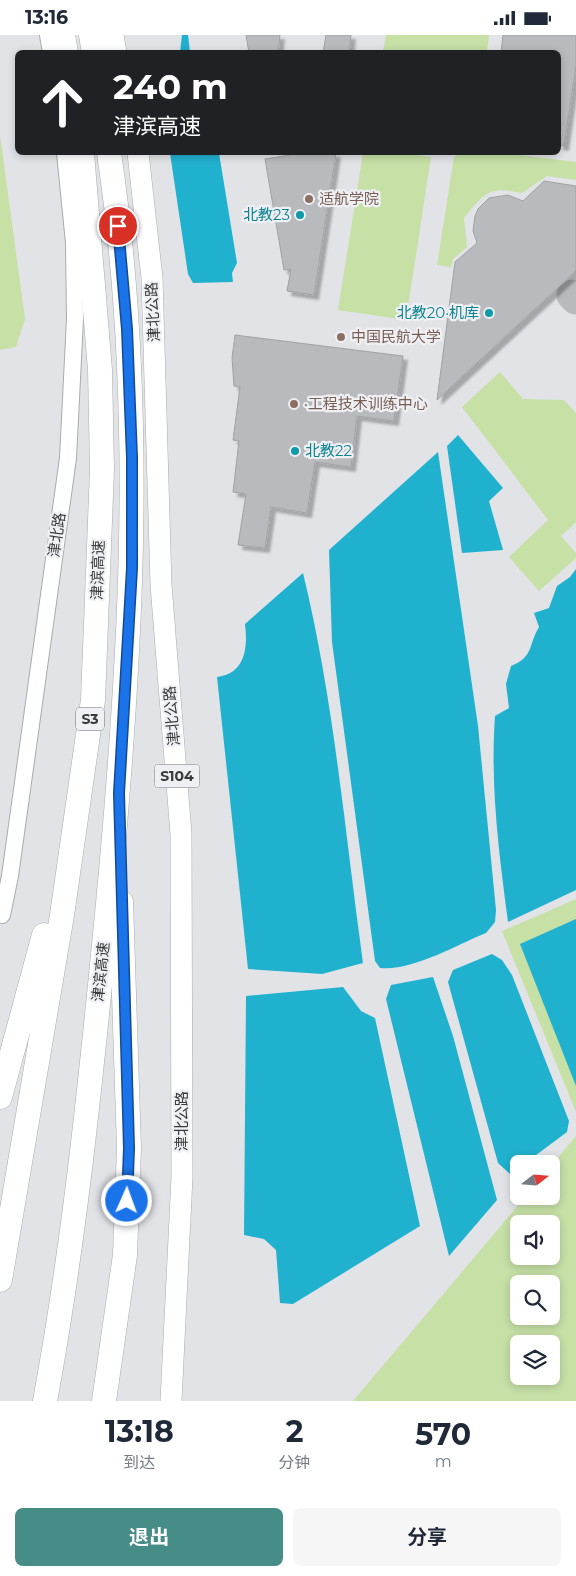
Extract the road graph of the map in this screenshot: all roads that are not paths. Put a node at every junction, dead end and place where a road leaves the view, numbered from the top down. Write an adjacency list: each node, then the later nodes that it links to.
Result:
1 (48, 35): 6 (street)
2 (63, 35): 7 (highway)
3 (91, 35): 8 (highway)
4 (113, 35): 9 (main road)
5 (120, 35): 10 (main road)
6 (50, 50)
7 (66, 50)
8 (94, 50)
9 (116, 50)
10 (122, 50)
11 (65, 155): 18 (street, 津北路)
12 (82, 155): 17 (highway, 津滨高速 / S3)
13 (108, 155): 16 (highway, 津滨高速 / S3)
14 (132, 155): 23 (main road, 津北公路 / S104)
15 (138, 155): 24 (main road, 津北公路 / S104)
16 (119, 793): 21 (highway, 津滨高速 / S3); 22 (highway)
17 (75, 820): 19 (highway); 20 (highway, 津滨高速 / S3)
18 (2, 915)
19 (0, 1097)
20 (0, 1280)
21 (45, 1401)
22 (104, 1401)
23 (164, 1401)
24 (171, 1401)

